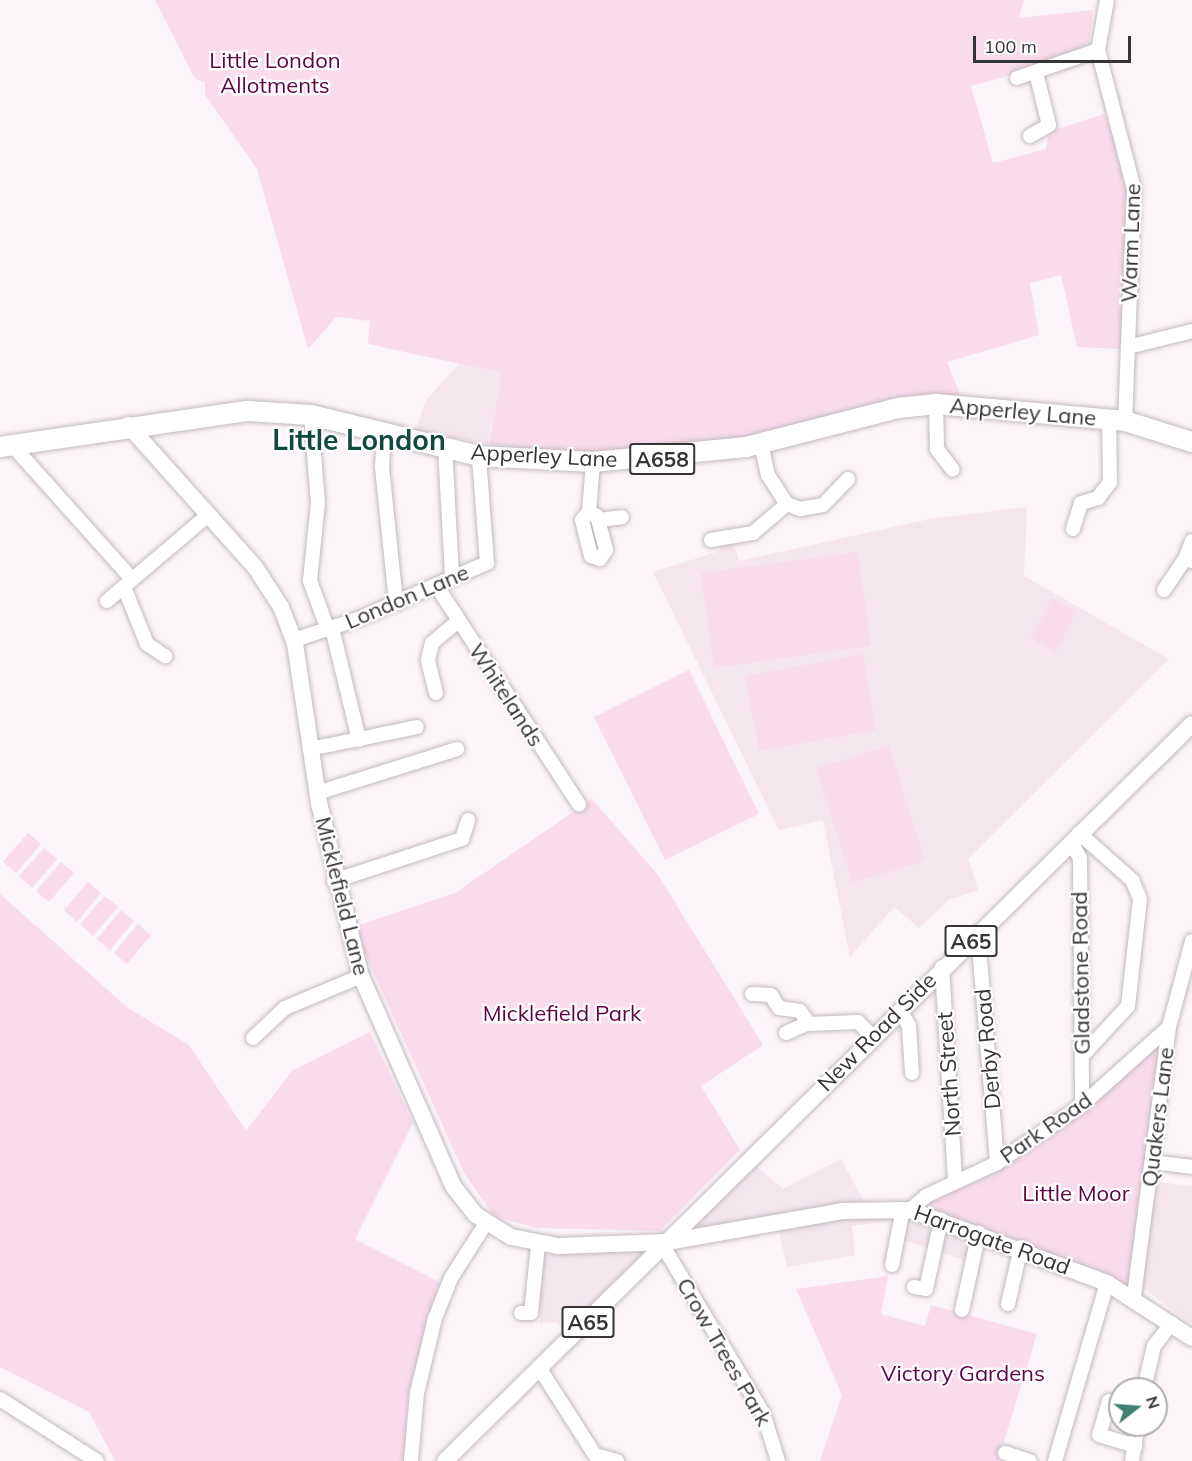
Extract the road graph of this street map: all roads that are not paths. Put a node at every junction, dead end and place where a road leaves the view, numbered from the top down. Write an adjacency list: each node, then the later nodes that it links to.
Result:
1 (1107, 0): 2 (street, Warm Lane)
2 (1098, 50): 3 (street); 7 (street, Warm Lane)
3 (1036, 72): 4 (street); 5 (street)
4 (1017, 78)
5 (1030, 136)
6 (1192, 331): 7 (street)
7 (1128, 347): 10 (street, Warm Lane)
8 (936, 404): 10 (highway, Apperley Lane / A658); 16 (highway, Apperley Lane / A658); 21 (street)
9 (311, 415): 11 (highway, Apperley Lane / A658); 13 (highway, Apperley Lane / A658); 37 (street)
10 (1117, 420): 14 (highway, Apperley Lane / A658); 26 (street, Warm Lane)
11 (128, 425): 12 (highway, Apperley Lane / A658); 15 (main road, Micklefield Lane)
12 (106, 429): 15 (main road, Micklefield Lane); 17 (highway, Apperley Lane / A658)
13 (384, 431): 18 (highway, Apperley Lane / A658); 35 (street)
14 (1192, 442)
15 (142, 443): 24 (main road, Micklefield Lane)
16 (761, 443): 20 (highway, Apperley Lane / A658); 23 (street)
17 (6, 446): 31 (street)
18 (444, 447): 19 (highway, Apperley Lane / A658); 30 (street)
19 (479, 456): 20 (highway, Apperley Lane / A658); 30 (street, London Lane)
20 (593, 462): 25 (street)
21 (953, 471)
22 (848, 479): 23 (street)
23 (787, 504): 27 (street)
24 (208, 515): 31 (street); 38 (main road, Micklefield Lane)
25 (622, 517)
26 (1072, 529)
27 (711, 540)
28 (1192, 541): 29 (street)
29 (1189, 559): 33 (street)
30 (452, 578): 32 (street, London Lane)
31 (128, 583): 34 (street); 39 (street)
32 (436, 585): 35 (street, London Lane); 36 (street, Whitelands)
33 (1164, 590)
34 (107, 601)
35 (396, 603): 37 (street, London Lane)
36 (458, 621): 40 (street); 47 (street, Whitelands)
37 (330, 629): 38 (street, London Lane); 43 (street)
38 (294, 640): 44 (main road, Micklefield Lane)
39 (165, 656)
40 (436, 693)
41 (1192, 724): 49 (main road, New Road Side / A65)
42 (417, 727): 43 (street)
43 (359, 740): 44 (street)
44 (310, 749): 46 (main road, Micklefield Lane)
45 (457, 749): 46 (street)
46 (317, 793): 50 (main road, Micklefield Lane)
47 (579, 804)
48 (468, 820): 50 (street)
49 (1075, 838): 51 (main road, New Road Side / A65); 62 (street, Gladstone Road); 62 (street)
50 (334, 881): 54 (main road, Micklefield Lane)
51 (978, 935): 53 (main road, New Road Side / A65); 66 (street, Derby Road)
52 (1192, 941): 58 (street, Quakers Lane)
53 (942, 967): 56 (main road, New Road Side / A65); 68 (street, North Street)
54 (361, 976): 61 (street); 71 (main road, Micklefield Lane)
55 (752, 994): 57 (street)
56 (900, 1010): 60 (main road, New Road Side / A65); 63 (street)
57 (808, 1023): 59 (street); 60 (street)
58 (1169, 1027): 64 (street, Park Road); 65 (street, Quakers Lane)
59 (786, 1034)
60 (873, 1037): 74 (main road, New Road Side / A65)
61 (253, 1038)
62 (1082, 1056): 64 (street, Gladstone Road)
63 (912, 1074)
64 (1082, 1106): 66 (street, Park Road)
65 (1152, 1162): 67 (street); 81 (street, Quakers Lane)
66 (998, 1163): 68 (street, Park Road)
67 (1192, 1167)
68 (956, 1181): 69 (street, Park Road)
69 (906, 1209): 70 (main road, Harrogate Road); 74 (main road, Harrogate Road); 77 (street)
70 (941, 1220): 72 (main road, Harrogate Road); 80 (street)
71 (486, 1223): 75 (main road, Micklefield Lane); 95 (street)
72 (979, 1233): 76 (main road, Harrogate Road); 83 (street)
73 (624, 1244): 74 (main road, Micklefield Lane); 75 (main road, Micklefield Lane); 78 (main road)
74 (665, 1244): 78 (main road, A65); 98 (street, Crow Trees Park)
75 (538, 1245): 84 (street)
76 (1021, 1247): 79 (main road, Harrogate Road); 82 (street)
77 (892, 1265)
78 (635, 1274): 87 (main road, A65)
79 (1107, 1283): 81 (main road, Harrogate Road); 100 (street)
80 (914, 1287)
81 (1134, 1296): 85 (main road, Harrogate Road)
82 (1008, 1304)
83 (962, 1310)
84 (521, 1313)
85 (1172, 1323): 86 (main road, Harrogate Road); 88 (street)
86 (1192, 1338)
87 (540, 1369): 96 (main road, A65); 97 (street)
88 (1147, 1377)
89 (0, 1399): 94 (street)
90 (1108, 1404): 92 (street)
91 (1136, 1437): 92 (street)
92 (1135, 1446): 101 (street)
93 (1005, 1453): 99 (street)
94 (98, 1461)
95 (411, 1461)
96 (445, 1461)
97 (617, 1461)
98 (778, 1461)
99 (1030, 1461)
100 (1055, 1461)
101 (1132, 1461)

